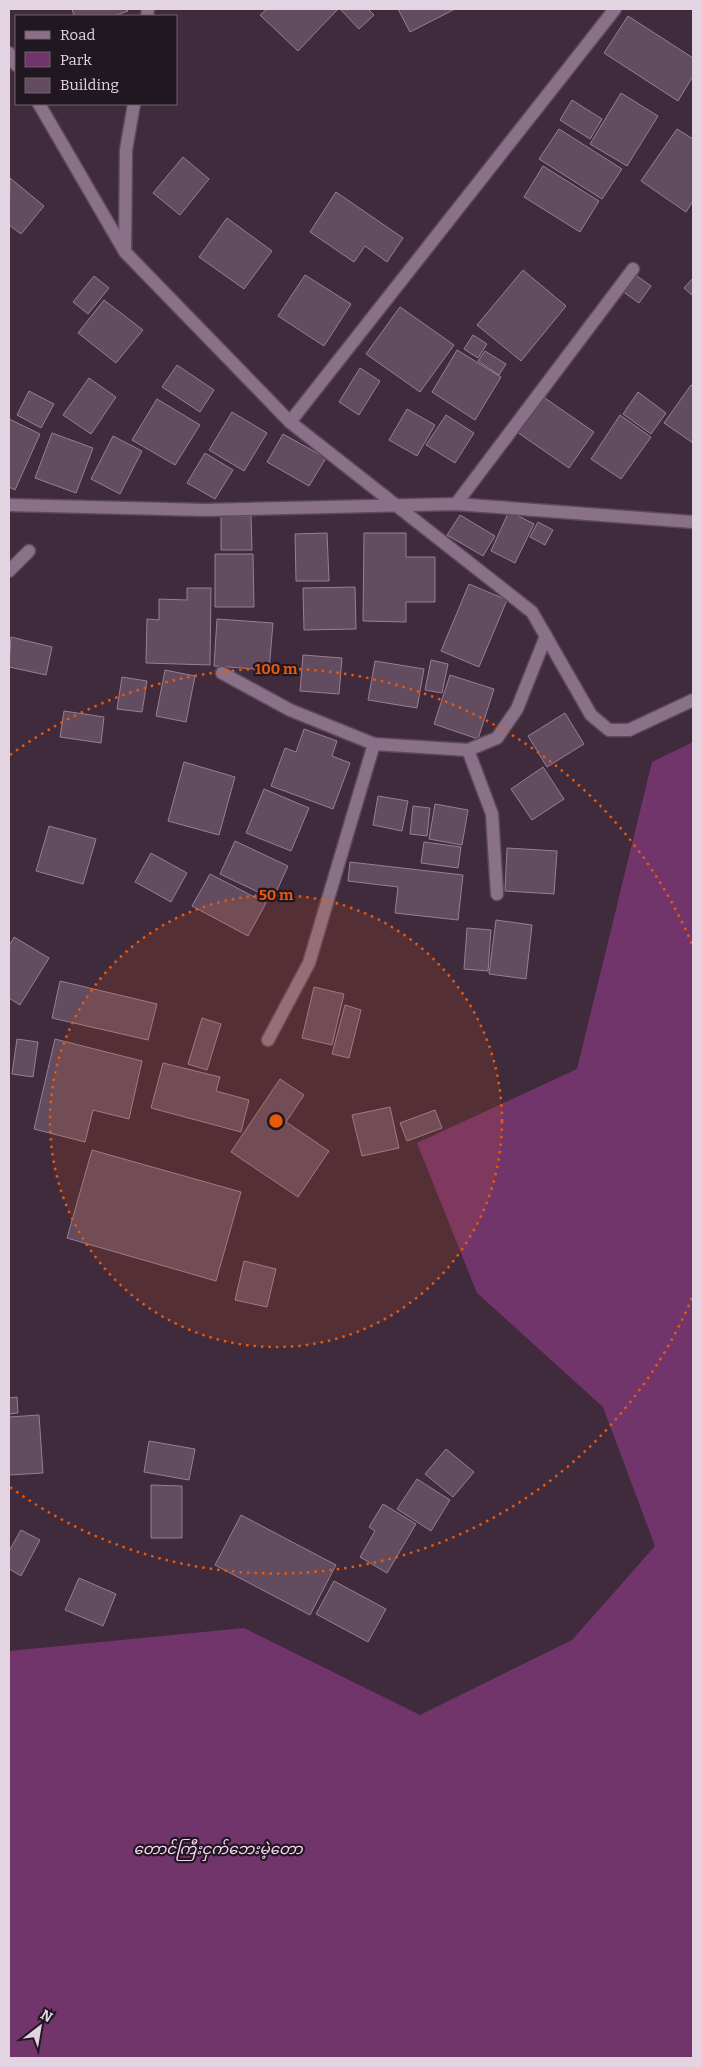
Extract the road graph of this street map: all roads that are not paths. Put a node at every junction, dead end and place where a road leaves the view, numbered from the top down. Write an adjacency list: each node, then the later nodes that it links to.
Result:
1 (614, 9): 8 (street)
2 (9, 53): 3 (street)
3 (15, 64)
4 (40, 105): 6 (street)
5 (134, 105): 6 (street)
6 (125, 252): 8 (street)
7 (633, 269): 9 (street)
8 (290, 422): 11 (street)
9 (456, 504): 11 (street); 12 (street)
10 (9, 505): 11 (street)
11 (397, 506): 15 (street)
12 (693, 522)
13 (29, 551): 14 (street)
14 (9, 571)
15 (546, 636): 17 (street); 19 (street)
16 (222, 673): 18 (street)
17 (693, 700)
18 (374, 744): 19 (street); 21 (street)
19 (468, 750): 20 (street)
20 (497, 894)
21 (268, 1040)

